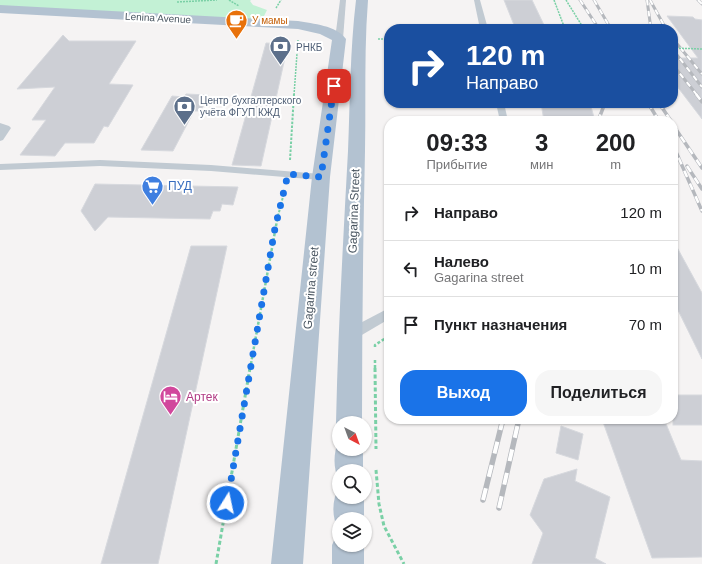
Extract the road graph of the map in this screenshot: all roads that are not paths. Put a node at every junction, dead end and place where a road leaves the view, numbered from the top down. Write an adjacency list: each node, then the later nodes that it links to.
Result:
1 (343, 0): 6 (lane)
2 (362, 0): 12 (main road, Gagarina Street)
3 (477, 0): 5 (lane)
4 (0, 9): 6 (main road, Lenina Avenue)
5 (483, 24)
6 (339, 39): 10 (main road, Gagarina street)
7 (0, 126): 8 (lane)
8 (0, 138)
9 (0, 167): 10 (lane)
10 (321, 177): 15 (main road, Gagarina street)
11 (384, 316): 12 (lane)
12 (350, 335): 13 (main road, Gagarina Street)
13 (349, 416)
14 (348, 552): 16 (main road)
15 (290, 561)
16 (348, 564)

